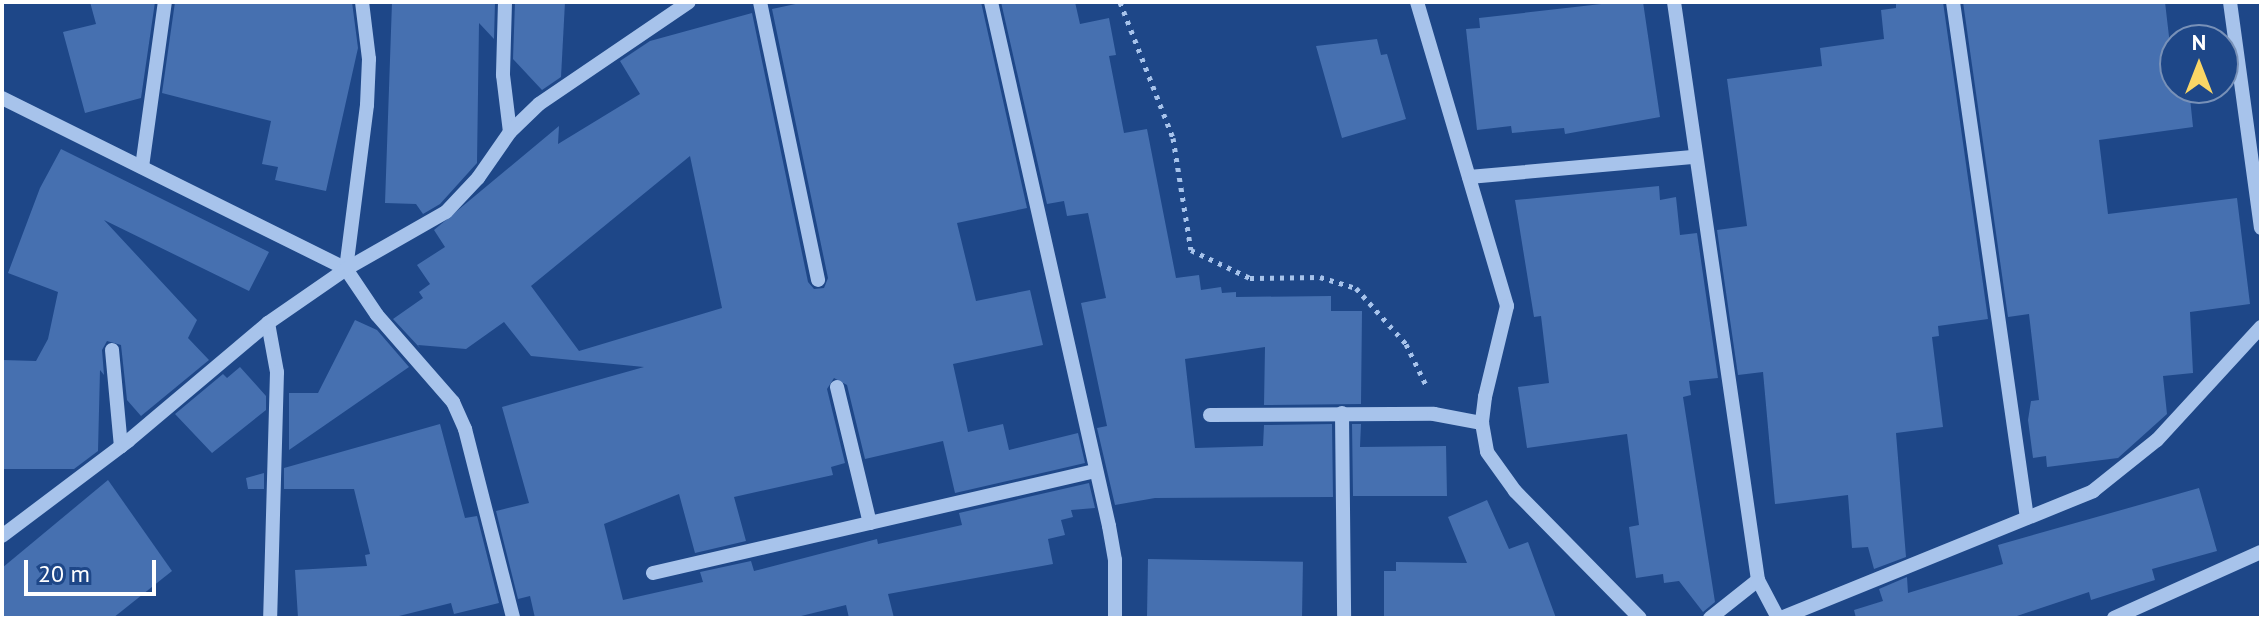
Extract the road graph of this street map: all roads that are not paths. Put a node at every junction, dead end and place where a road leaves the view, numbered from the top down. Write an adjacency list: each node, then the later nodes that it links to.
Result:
1 (165, 2): 14 (street)
2 (362, 2): 17 (street)
3 (505, 2): 12 (street)
4 (689, 2): 12 (street)
5 (760, 2): 18 (street)
6 (991, 2): 27 (street)
7 (1417, 2): 15 (street)
8 (1674, 2): 13 (street)
9 (1953, 2): 28 (street)
10 (2230, 2): 16 (street)
11 (2, 98): 14 (street)
12 (510, 132): 17 (street)
13 (1695, 157): 15 (street); 33 (street)
14 (142, 167): 17 (street)
15 (1469, 177): 25 (street)
16 (2261, 228)
17 (346, 269): 19 (street); 35 (street)
18 (818, 280)
19 (268, 323): 26 (street); 34 (street)
20 (2261, 327): 28 (street)
21 (112, 350): 26 (street)
22 (837, 387): 29 (street)
23 (1342, 413): 24 (street); 25 (street); 37 (street)
24 (1210, 415)
25 (1482, 423): 38 (street)
26 (121, 447): 30 (street)
27 (1095, 471): 29 (street); 36 (street)
28 (2027, 518): 40 (street)
29 (870, 523): 32 (street)
30 (2, 536)
31 (2261, 552): 41 (street)
32 (653, 573)
33 (1758, 580): 39 (street); 40 (street)
34 (270, 618)
35 (513, 618)
36 (1115, 618)
37 (1344, 618)
38 (1640, 618)
39 (1710, 618)
40 (1779, 618)
41 (2114, 618)

